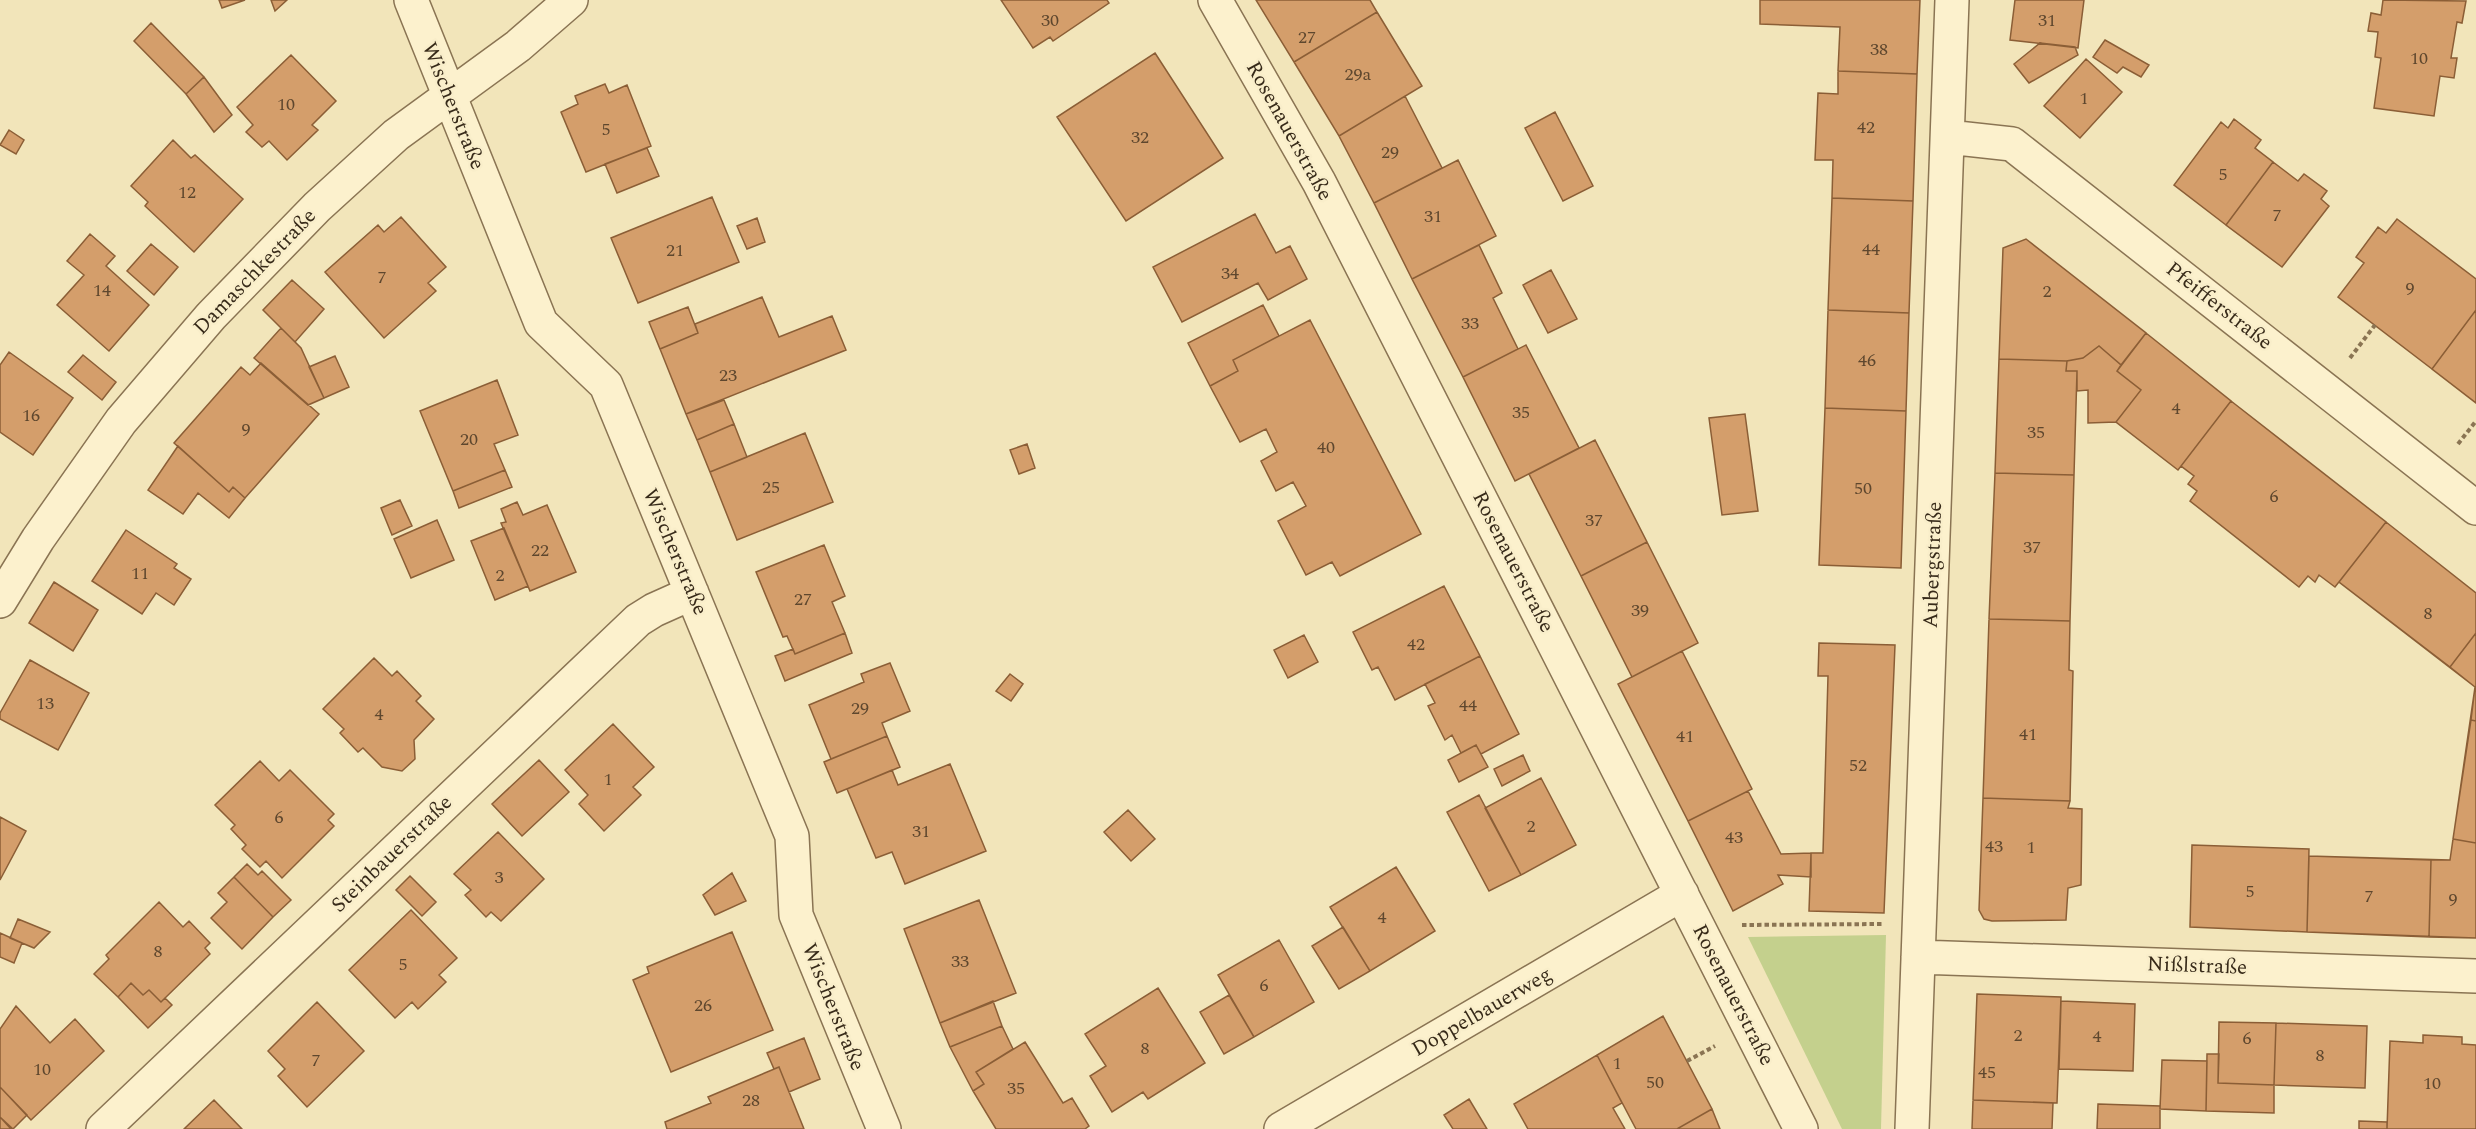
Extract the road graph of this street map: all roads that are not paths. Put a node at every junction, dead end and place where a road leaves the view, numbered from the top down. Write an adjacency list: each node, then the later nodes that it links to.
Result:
1 (411, 0): 5 (street, Wischerstraße)
2 (570, 0): 5 (street, Damaschkestraße)
3 (1215, 0): 10 (street, Rosenauerstraße)
4 (1953, 0): 6 (street, Aubergstraße)
5 (450, 96): 8 (street, Wischerstraße); 9 (street, Damaschkestraße)
6 (1948, 137): 7 (street, Pfeifferstraße); 11 (street, Aubergstraße)
7 (2476, 508)
8 (692, 593): 13 (street, Steinbauerstraße); 14 (street, Wischerstraße)
9 (0, 601)
10 (1682, 894): 15 (street, Doppelbauerweg); 16 (street, Rosenauerstraße)
11 (1918, 957): 12 (street, Nißlstraße); 17 (street, Aubergstraße)
12 (2476, 976)
13 (103, 1129)
14 (884, 1129)
15 (1281, 1129)
16 (1801, 1129)
17 (1912, 1129)

